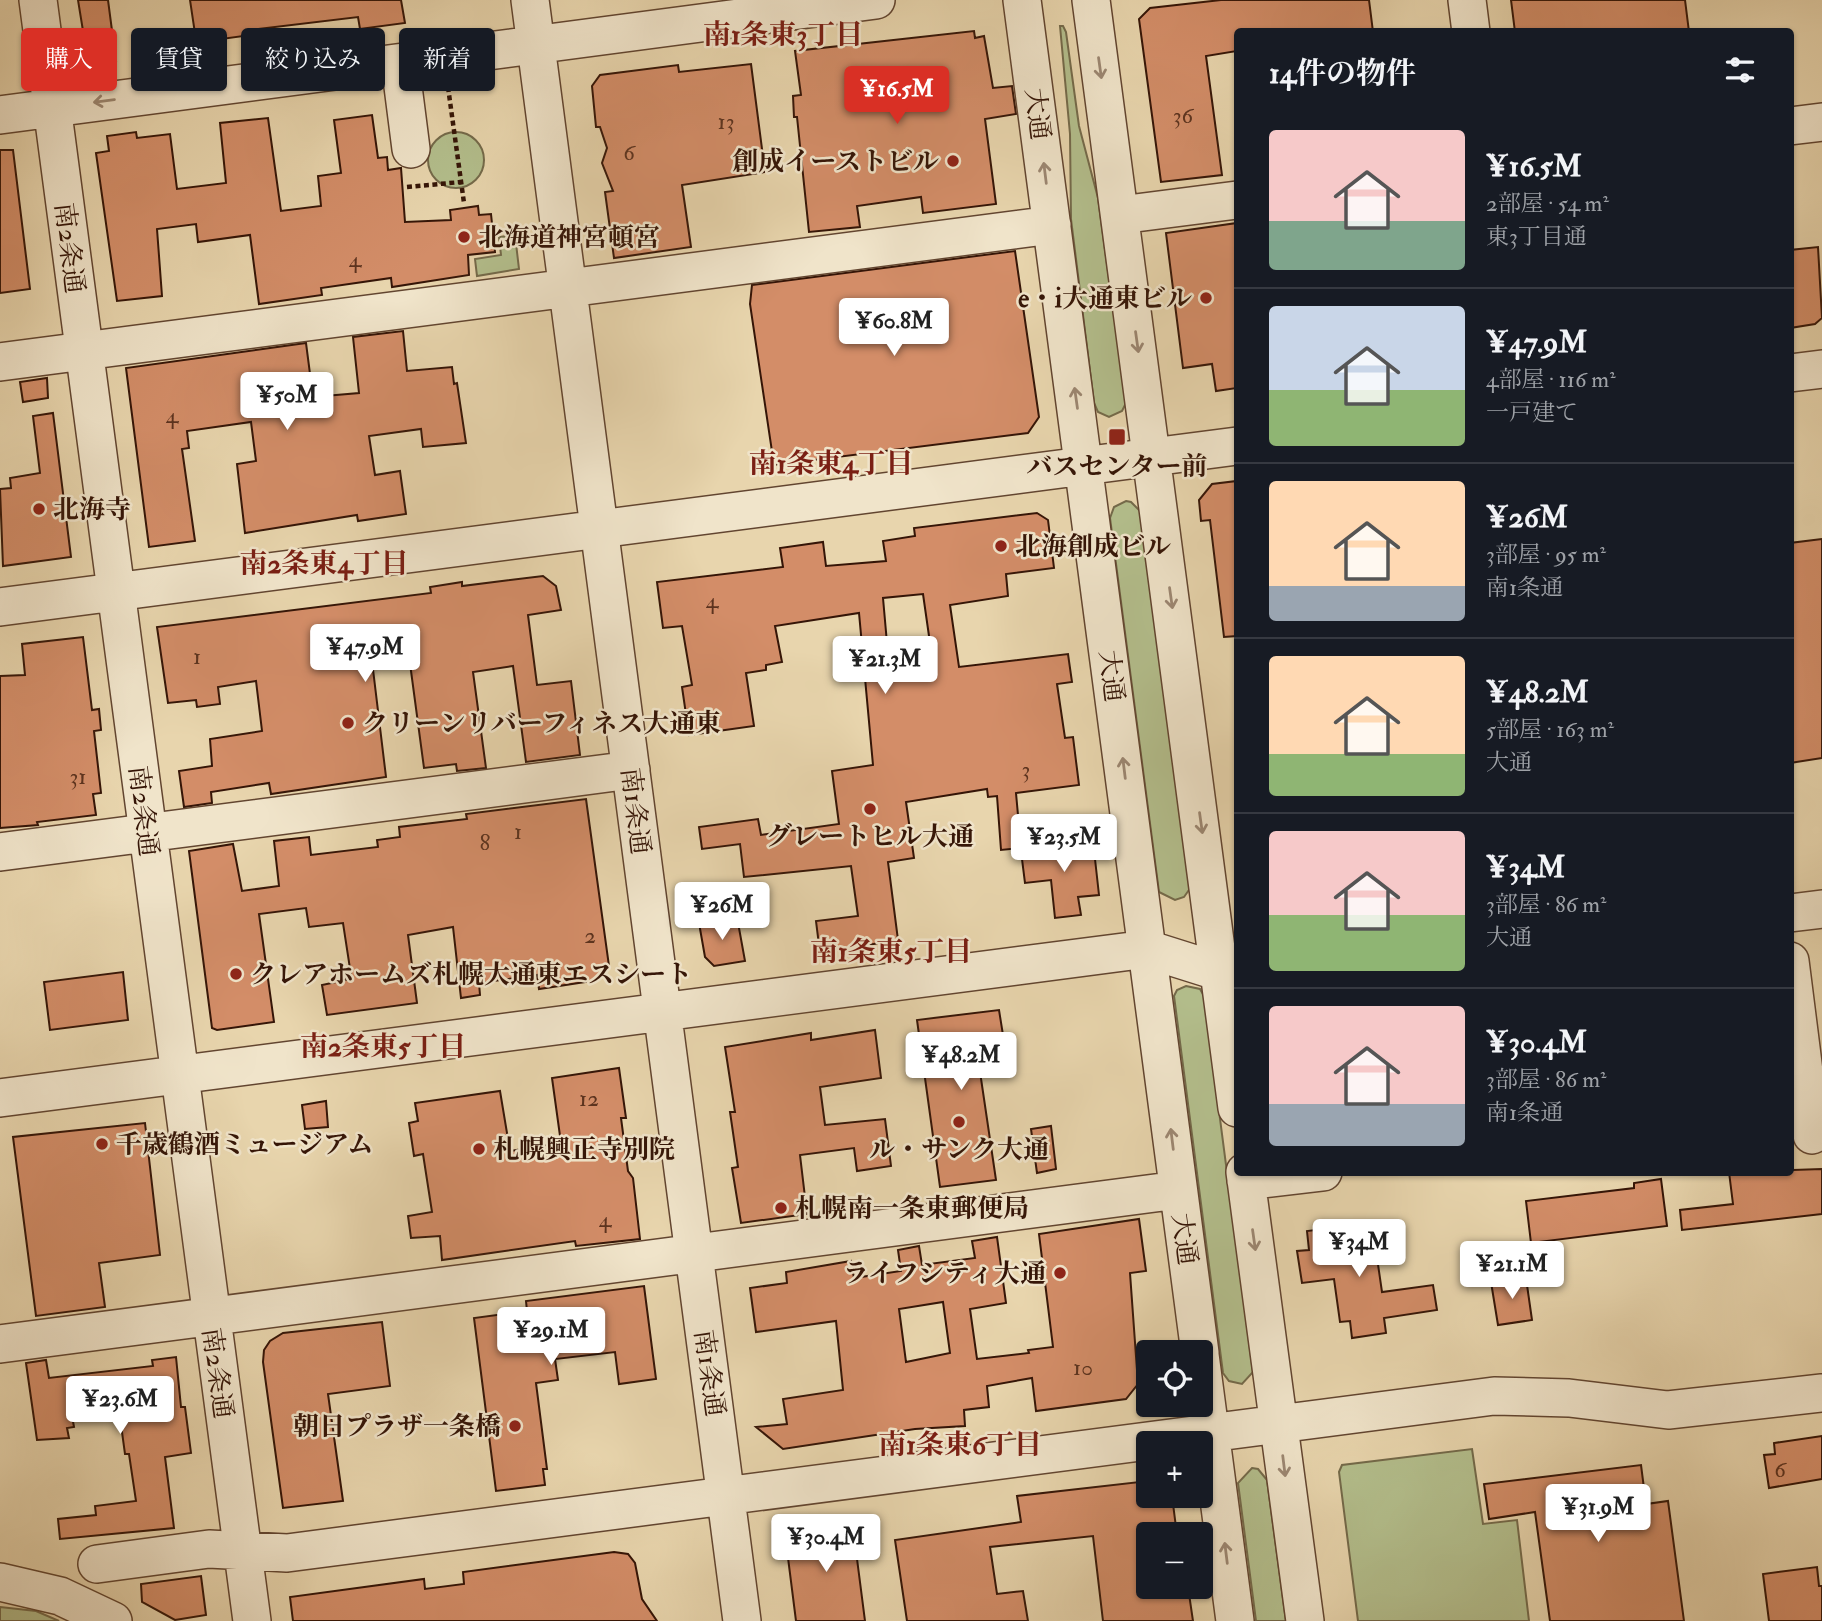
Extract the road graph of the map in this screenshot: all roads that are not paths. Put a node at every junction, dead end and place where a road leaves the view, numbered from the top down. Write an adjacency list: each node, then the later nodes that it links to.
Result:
1 (38, 0): 12 (street, 南2条通)
2 (530, 0): 8 (street, 南1条通)
3 (876, 0): 8 (street)
4 (1022, 0): 19 (street, 大通, one-way to 4)
5 (1091, 0): 18 (street, one-way to 18)
6 (1467, 0): 7 (street)
7 (1470, 28)
8 (536, 46): 9 (street); 20 (street, 南1条通)
9 (495, 51)
10 (399, 63): 12 (street, one-way to 12)
11 (404, 91): 16 (street)
12 (52, 108): 13 (street); 21 (street, 南2条通)
13 (0, 115)
14 (1822, 122): 15 (street)
15 (1794, 126)
16 (411, 149)
17 (1234, 200): 18 (street)
18 (1120, 215): 26 (street, one-way to 26)
19 (1052, 225): 20 (street); 27 (street, 大通, one-way to 19)
20 (568, 286): 21 (street); 28 (street, 南1条通)
21 (83, 351): 22 (street); 29 (street, 南2条通)
22 (0, 362)
23 (1822, 369): 24 (street)
24 (1794, 372)
25 (1234, 446): 26 (street)
26 (1153, 457): 27 (street); 37 (street, one-way to 37)
27 (1084, 466): 28 (street); 36 (street, 大通, one-way to 27)
28 (599, 528): 29 (street); 31 (street, 南1条通)
29 (115, 592): 30 (street); 32 (street, 南2条通)
30 (0, 607)
31 (631, 770): 32 (street); 39 (street, 南1条通)
32 (147, 833): 33 (street); 41 (street, 南2条通)
33 (0, 852)
34 (1822, 909): 35 (street)
35 (1794, 912)
36 (1147, 948): 37 (street); 39 (street); 45 (street, 大通, one-way to 36)
37 (1229, 972): 40 (street)
38 (1794, 1000): 43 (street)
39 (662, 1012): 41 (street); 46 (street, 南1条通)
40 (1234, 1057)
41 (178, 1074): 42 (street); 47 (street, 南2条通)
42 (0, 1098)
43 (1808, 1135)
44 (1246, 1177): 52 (street, one-way to 52)
45 (1178, 1190): 46 (street); 48 (street, 大通)
46 (694, 1253): 47 (street); 56 (street, 南1条通)
47 (210, 1315): 49 (street); 57 (street, 南2条通)
48 (1198, 1340)
49 (0, 1344)
50 (1822, 1393): 52 (street)
51 (1209, 1417): 53 (street, 大通)
52 (1279, 1422): 53 (street); 64 (street, one-way to 64)
53 (1211, 1431)
54 (1136, 1441): 56 (street)
55 (1213, 1447): 63 (street, 大通, one-way to 55)
56 (726, 1496): 57 (street); 62 (street, 南1条通)
57 (243, 1550): 58 (street); 61 (street, 南2条通)
58 (97, 1564)
59 (0, 1582): 60 (street)
60 (113, 1621)
61 (252, 1621)
62 (742, 1621)
63 (1235, 1621)
64 (1305, 1621)

